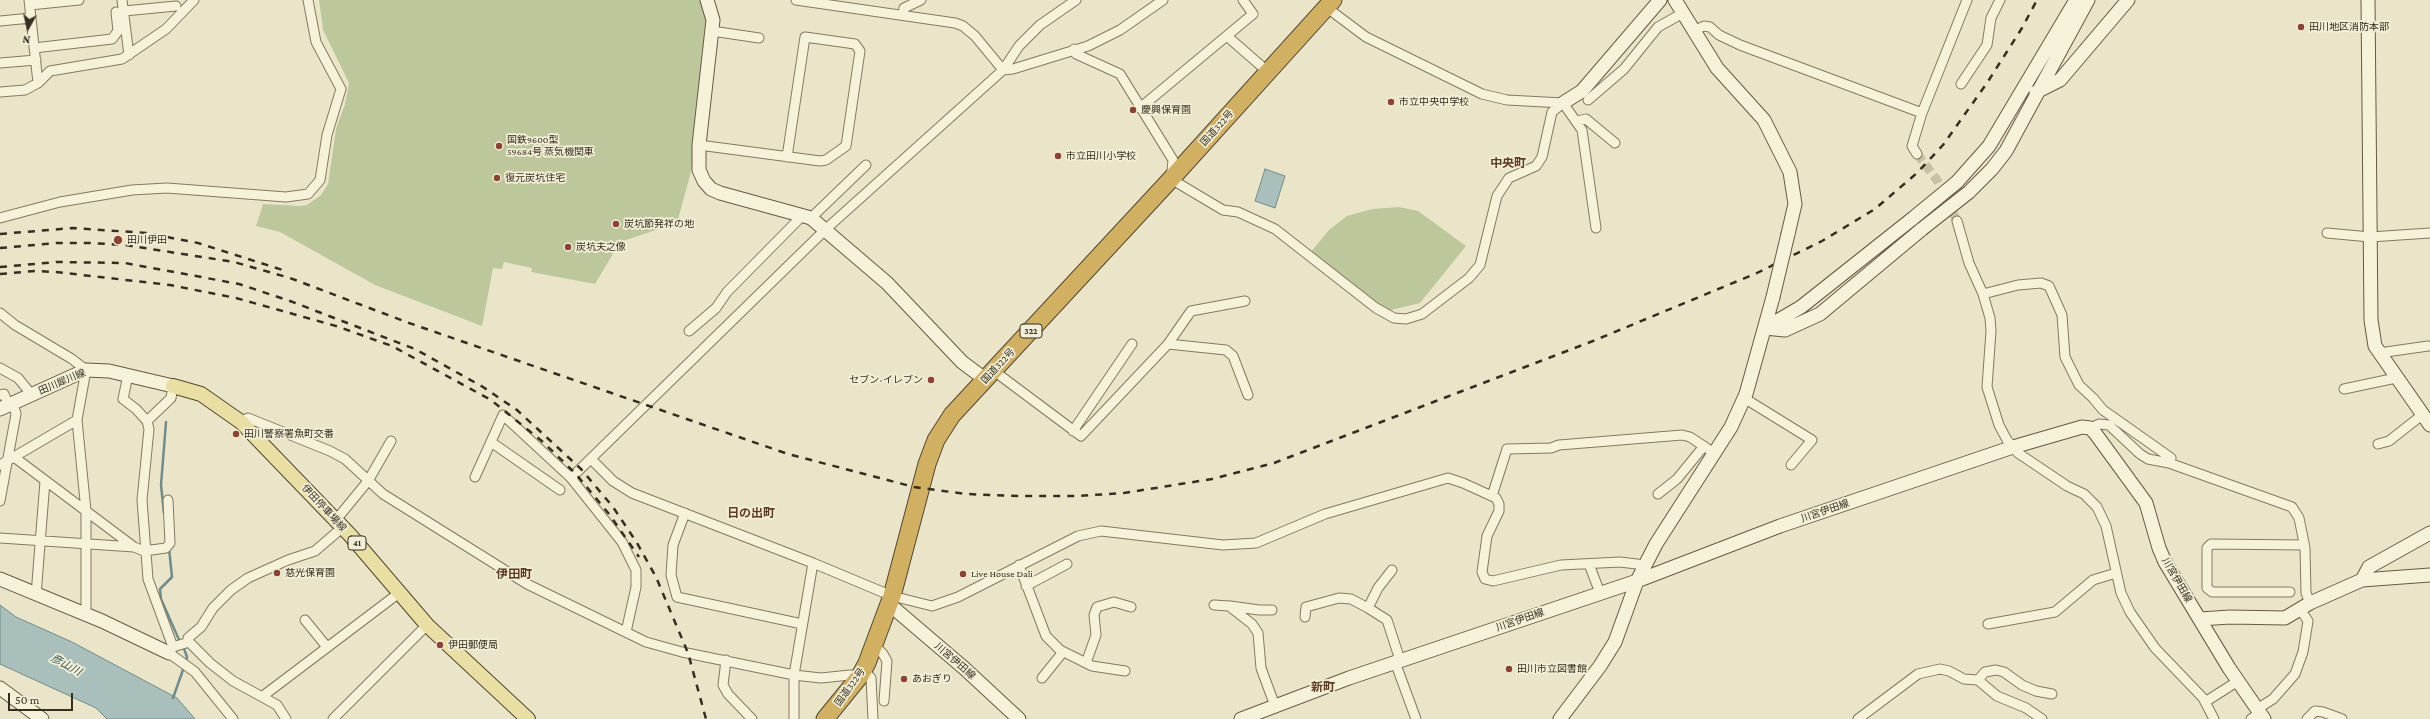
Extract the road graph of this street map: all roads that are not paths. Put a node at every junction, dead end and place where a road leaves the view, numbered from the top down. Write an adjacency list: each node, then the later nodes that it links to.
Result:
1 (79, 0): 19 (street)
2 (122, 0): 22 (street)
3 (194, 0): 33 (street)
4 (308, 0): 56 (street)
5 (707, 0): 28 (street)
6 (796, 0): 24 (street)
7 (921, 0): 24 (street)
8 (1076, 0): 37 (street)
9 (1163, 0): 32 (street)
10 (1243, 0): 29 (street)
11 (1660, 0): 45 (street)
12 (1676, 0): 23 (street)
13 (1968, 0): 47 (street)
14 (2000, 0): 41 (street)
15 (2076, 0): 36 (street)
16 (2088, 0): 36 (street)
17 (2128, 0): 39 (street)
18 (2368, 0): 63 (street)
19 (30, 3): 25 (street)
20 (1329, 4): 38 (highway, 国道322号 / 322); 45 (street)
21 (176, 6): 22 (street)
22 (120, 11): 31 (street); 33 (street)
23 (1683, 13): 27 (street); 44 (street)
24 (903, 15): 37 (street)
25 (31, 18): 26 (street); 31 (street)
26 (0, 21)
27 (1695, 30): 47 (street); 68 (street, bridge)
28 (712, 31): 30 (street); 50 (street)
29 (1228, 37): 38 (street); 46 (street)
30 (759, 38)
31 (34, 48): 34 (street)
32 (1074, 49): 37 (street); 46 (street)
33 (129, 55): 40 (street)
34 (36, 60): 35 (street); 40 (street)
35 (0, 63)
36 (2043, 68): 39 (street); 43 (street); 60 (street, bridge)
37 (1003, 70): 59 (street)
38 (1267, 71): 54 (highway, 国道322号 / 322)
39 (2065, 74): 43 (street)
40 (38, 83): 42 (street)
41 (1961, 84)
42 (0, 92)
43 (2036, 92): 64 (street, bridge)
44 (1588, 100)
45 (1563, 103): 48 (street); 54 (street)
46 (1140, 108): 54 (street)
47 (1922, 113): 51 (street)
48 (1577, 121): 49 (street); 58 (street)
49 (1615, 143)
50 (699, 145): 52 (street); 55 (street)
51 (1917, 154)
52 (787, 157): 52 (street)
53 (866, 165): 55 (street)
54 (1171, 179): 77 (highway, 国道322号 / 322)
55 (807, 216): 59 (street); 69 (street)
56 (0, 218)
57 (1957, 222): 65 (street)
58 (1596, 228)
59 (826, 229): 77 (street); 96 (street)
60 (1896, 232): 64 (street); 68 (street)
61 (2327, 233): 63 (street)
62 (2430, 233): 63 (street)
63 (2370, 237): 73 (street)
64 (1905, 243): 68 (street)
65 (1983, 294): 94 (street); 98 (street)
66 (1245, 301): 71 (street)
67 (0, 312): 75 (street)
68 (1765, 328): 83 (street)
69 (689, 331)
70 (1132, 344): 90 (street)
71 (1168, 344): 82 (street); 90 (street)
72 (2428, 346): 73 (street)
73 (2379, 353): 78 (street)
74 (0, 368): 81 (street)
75 (86, 370): 76 (street, 田川犀川線); 81 (street, 田川犀川線); 85 (street)
76 (128, 375): 79 (street, 田川犀川線); 87 (street)
77 (990, 375): 90 (street); 135 (highway, 国道322号 / 322)
78 (2396, 378): 80 (street); 86 (street)
79 (173, 386): 87 (street); 88 (main road, 伊田停車場線 / 41)
80 (2344, 389)
81 (32, 395): 84 (street, 田川犀川線)
82 (1248, 395)
83 (1744, 398): 95 (street); 99 (street)
84 (5, 403): 97 (street)
85 (77, 420): 97 (street); 109 (street)
86 (2426, 420): 93 (street)
87 (147, 422): 118 (street)
88 (241, 422): 103 (street); 111 (main road, 伊田停車場線 / 41)
89 (2090, 428): 94 (street, 川宮伊田線); 98 (street); 144 (street, 川宮伊田線)
90 (1073, 431)
91 (390, 441): 103 (street)
92 (491, 442): 100 (street); 101 (street); 104 (street)
93 (2378, 444)
94 (2013, 447): 125 (street); 129 (street, 川宮伊田線)
95 (1709, 449): 105 (street); 106 (street); 123 (street)
96 (591, 459): 101 (street); 110 (street)
97 (7, 461): 102 (street); 107 (street)
98 (2169, 463): 116 (street)
99 (1791, 466)
100 (475, 477)
101 (571, 478): 149 (street)
102 (45, 481): 109 (street); 114 (street)
103 (368, 481): 111 (street); 149 (street)
104 (560, 490)
105 (1658, 494)
106 (1492, 496): 121 (street); 122 (street)
107 (0, 500)
108 (168, 500): 118 (street)
109 (86, 511): 115 (street); 117 (street)
110 (685, 513): 119 (street); 146 (street)
111 (340, 524): 132 (main road, 伊田停車場線 / 41); 150 (street)
112 (2430, 533): 128 (street)
113 (0, 538): 114 (street)
114 (40, 542): 115 (street); 134 (street)
115 (86, 544): 117 (street); 142 (street)
116 (2304, 544): 131 (street); 138 (street)
117 (134, 547): 118 (street)
118 (144, 551): 153 (street)
119 (813, 563): 135 (street); 146 (street)
120 (1067, 564): 130 (street)
121 (1589, 564): 123 (street); 133 (street)
122 (1019, 565): 130 (street); 135 (street)
123 (1645, 565): 129 (street)
124 (1392, 570): 140 (street)
125 (2116, 573): 147 (street); 168 (street)
126 (2430, 575): 128 (street)
127 (0, 579): 134 (street)
128 (2362, 580): 138 (street)
129 (1636, 581): 133 (street, 川宮伊田線); 183 (street)
130 (1026, 586): 154 (street)
131 (2290, 592)
132 (399, 593): 148 (main road, 伊田停車場線 / 41); 152 (street)
133 (1600, 593): 156 (street, 川宮伊田線)
134 (36, 595): 142 (street)
135 (890, 600): 151 (highway, 国道322号 / 322); 180 (street, 川宮伊田線)
136 (1214, 605): 137 (street)
137 (1229, 606): 141 (street); 169 (street)
138 (2305, 606): 144 (street); 170 (street)
139 (1131, 607): 157 (street)
140 (1368, 608): 143 (street); 156 (street)
141 (1272, 610)
142 (86, 615): 153 (street)
143 (1305, 617)
144 (2200, 619): 163 (street, 川宮伊田線)
145 (305, 620): 152 (street)
146 (802, 624): 160 (street)
147 (1988, 624)
148 (427, 625): 174 (street); 175 (main road, 伊田停車場線 / 41)
149 (626, 632): 155 (street)
150 (188, 642): 153 (street); 166 (street)
151 (874, 646): 159 (highway, 国道322号 / 322); 167 (street)
152 (327, 647): 166 (street)
153 (173, 648): 172 (street)
154 (1062, 652): 157 (street); 161 (street)
155 (726, 660): 160 (street); 176 (street)
156 (1398, 661): 169 (street, 川宮伊田線); 182 (street)
157 (1086, 663): 158 (street)
158 (1125, 671)
159 (861, 673): 160 (street); 178 (highway, 国道322号 / 322); 179 (street)
160 (794, 675): 177 (street)
161 (1042, 678)
162 (1978, 680): 165 (street); 184 (street); 185 (street)
163 (2238, 681): 168 (street); 170 (street, 川宮伊田線)
164 (0, 688): 171 (street)
165 (2052, 694)
166 (263, 696): 173 (street)
167 (884, 701)
168 (2205, 702): 186 (street)
169 (1275, 706): 181 (street, 川宮伊田線)
170 (2258, 715)
171 (42, 719)
172 (233, 719)
173 (286, 719)
174 (333, 719)
175 (528, 719)
176 (752, 719)
177 (794, 719)
178 (825, 719)
179 (873, 719)
180 (1019, 719)
181 (1241, 719)
182 (1416, 719)
183 (1560, 719)
184 (1858, 719)
185 (2042, 719)
186 (2214, 719)
187 (2307, 719): 188 (street)
188 (2342, 719)

